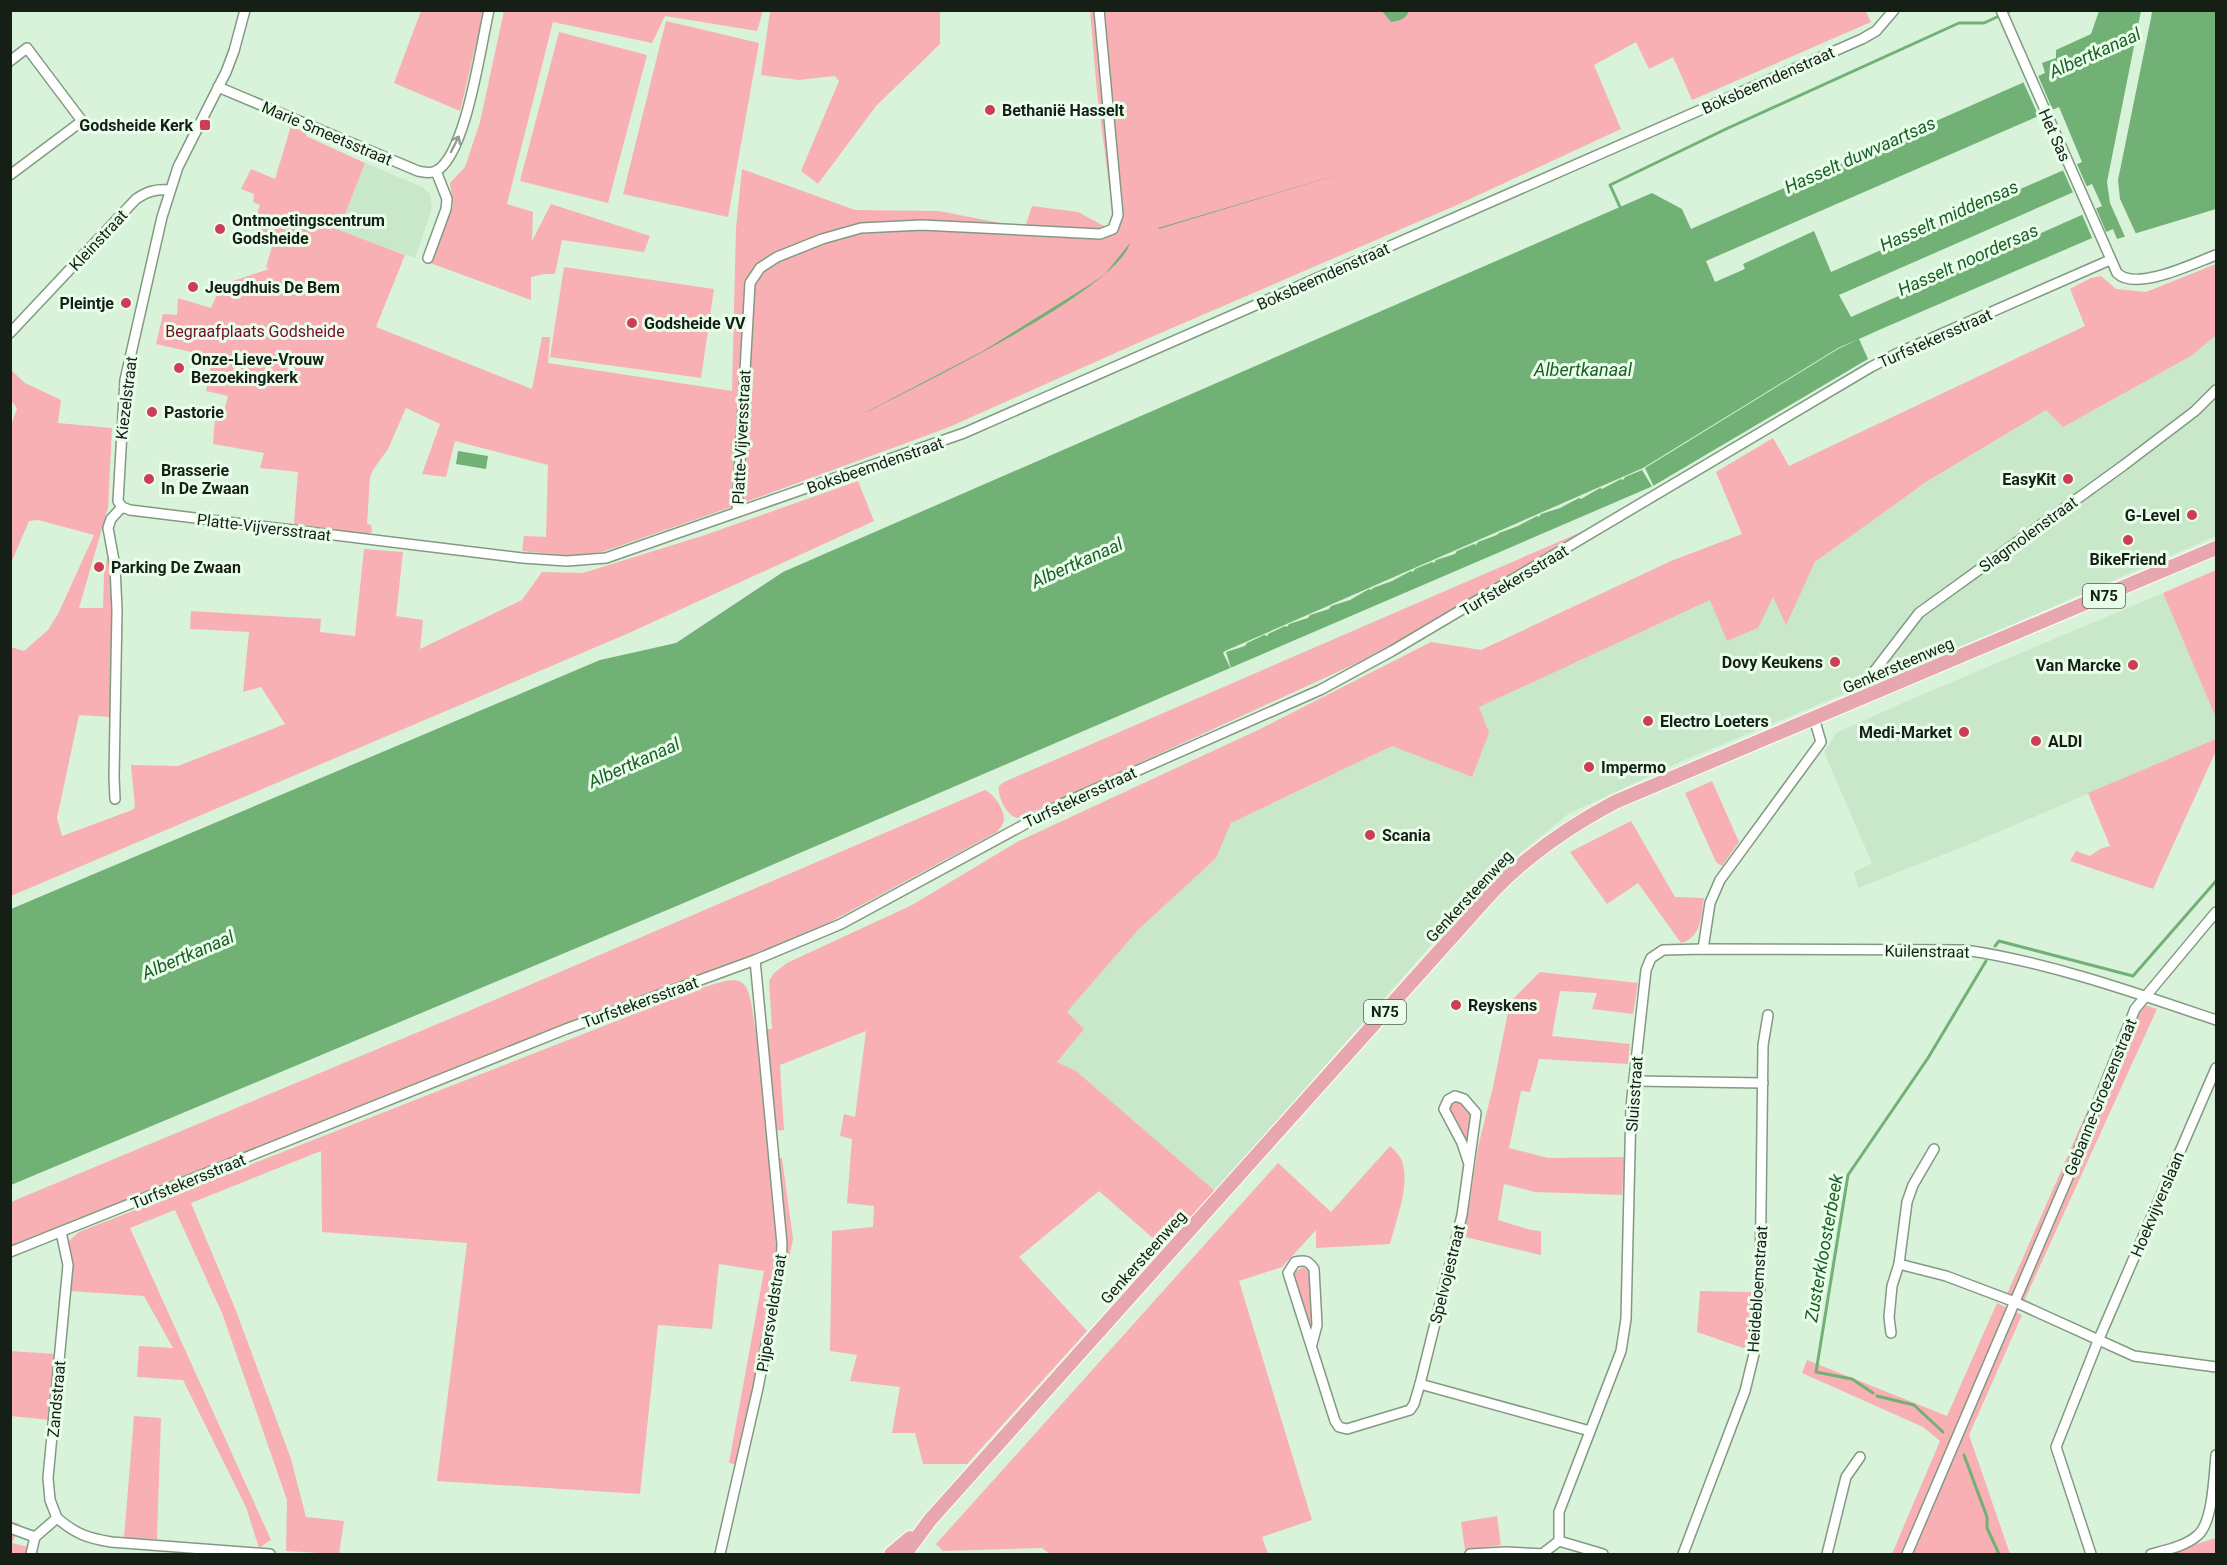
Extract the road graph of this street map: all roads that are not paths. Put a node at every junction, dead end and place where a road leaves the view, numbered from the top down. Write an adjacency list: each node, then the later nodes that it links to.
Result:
1 (245, 10): 7 (street, Kiezelstraat)
2 (489, 10): 8 (street, one-way to 2)
3 (1099, 10): 17 (street, Platte-Vijversstraat)
4 (1894, 10): 17 (street, Boksbeemdenstraat)
5 (2001, 10): 13 (street, Het Sas)
6 (12, 58): 9 (street)
7 (219, 87): 8 (street, Marie Smeetsstraat); 10 (street, Kiezelstraat)
8 (436, 171): 12 (street)
9 (10, 175)
10 (170, 190): 14 (street, Kleinstraat); 16 (street, Kiezelstraat)
11 (2217, 255): 13 (street)
12 (428, 258)
13 (2110, 260): 24 (street, Turfstekersstraat)
14 (10, 333)
15 (2217, 390): 19 (street, Slagmolenstraat)
16 (122, 507): 17 (street, Platte-Vijversstraat); 21 (street)
17 (737, 512)
18 (2217, 548): 19 (main road, Genkersteenweg / N75)
19 (1863, 697): 20 (main road, Genkersteenweg / N75)
20 (1814, 718): 23 (street); 46 (main road, Genkersteenweg / N75)
21 (115, 799)
22 (2217, 912): 25 (street, Gebanne-Groezenstraat)
23 (1703, 949): 25 (street, Kuilenstraat); 29 (street, Sluisstraat)
24 (755, 960): 33 (street, Turfstekersstraat); 52 (street, Pijpersveldstraat)
25 (2145, 996): 27 (street); 36 (street, Gebanne-Groezenstraat)
26 (1768, 1015): 30 (street, Heidebloemstraat)
27 (2217, 1020)
28 (2217, 1068): 38 (street, Hoekvijverslaan)
29 (1634, 1082): 30 (street); 42 (street, Sluisstraat)
30 (1763, 1083): 58 (street, Heidebloemstraat)
31 (1934, 1149): 35 (street)
32 (1469, 1164): 32 (street, Spelvojestraat); 41 (street, Spelvojestraat)
33 (61, 1232): 34 (street, Turfstekersstraat); 45 (street, Zandstraat)
34 (10, 1252)
35 (1899, 1264): 36 (street); 37 (street)
36 (2015, 1302): 38 (street); 60 (street, Gebanne-Groezenstraat)
37 (1890, 1333)
38 (2098, 1341): 40 (street); 61 (street, Hoekvijverslaan)
39 (1312, 1344): 39 (street, Spelvojestraat); 41 (street, Spelvojestraat)
40 (2217, 1367)
41 (1420, 1384): 42 (street)
42 (1590, 1431): 49 (street, Sluisstraat)
43 (2217, 1455): 62 (street)
44 (1860, 1457): 59 (street)
45 (57, 1518): 48 (street); 51 (street)
46 (930, 1520): 53 (main road, Genkersteenweg / N75); 54 (main road, Genkersteenweg / N75)
47 (10, 1528): 48 (street)
48 (35, 1537): 50 (street)
49 (1559, 1541): 56 (street); 57 (street)
50 (31, 1554)
51 (270, 1554)
52 (720, 1554)
53 (891, 1554)
54 (905, 1554)
55 (1470, 1554): 56 (street)
56 (1544, 1554)
57 (1603, 1554)
58 (1683, 1554)
59 (1827, 1554)
60 (1906, 1554)
61 (2091, 1554)
62 (2151, 1554)

